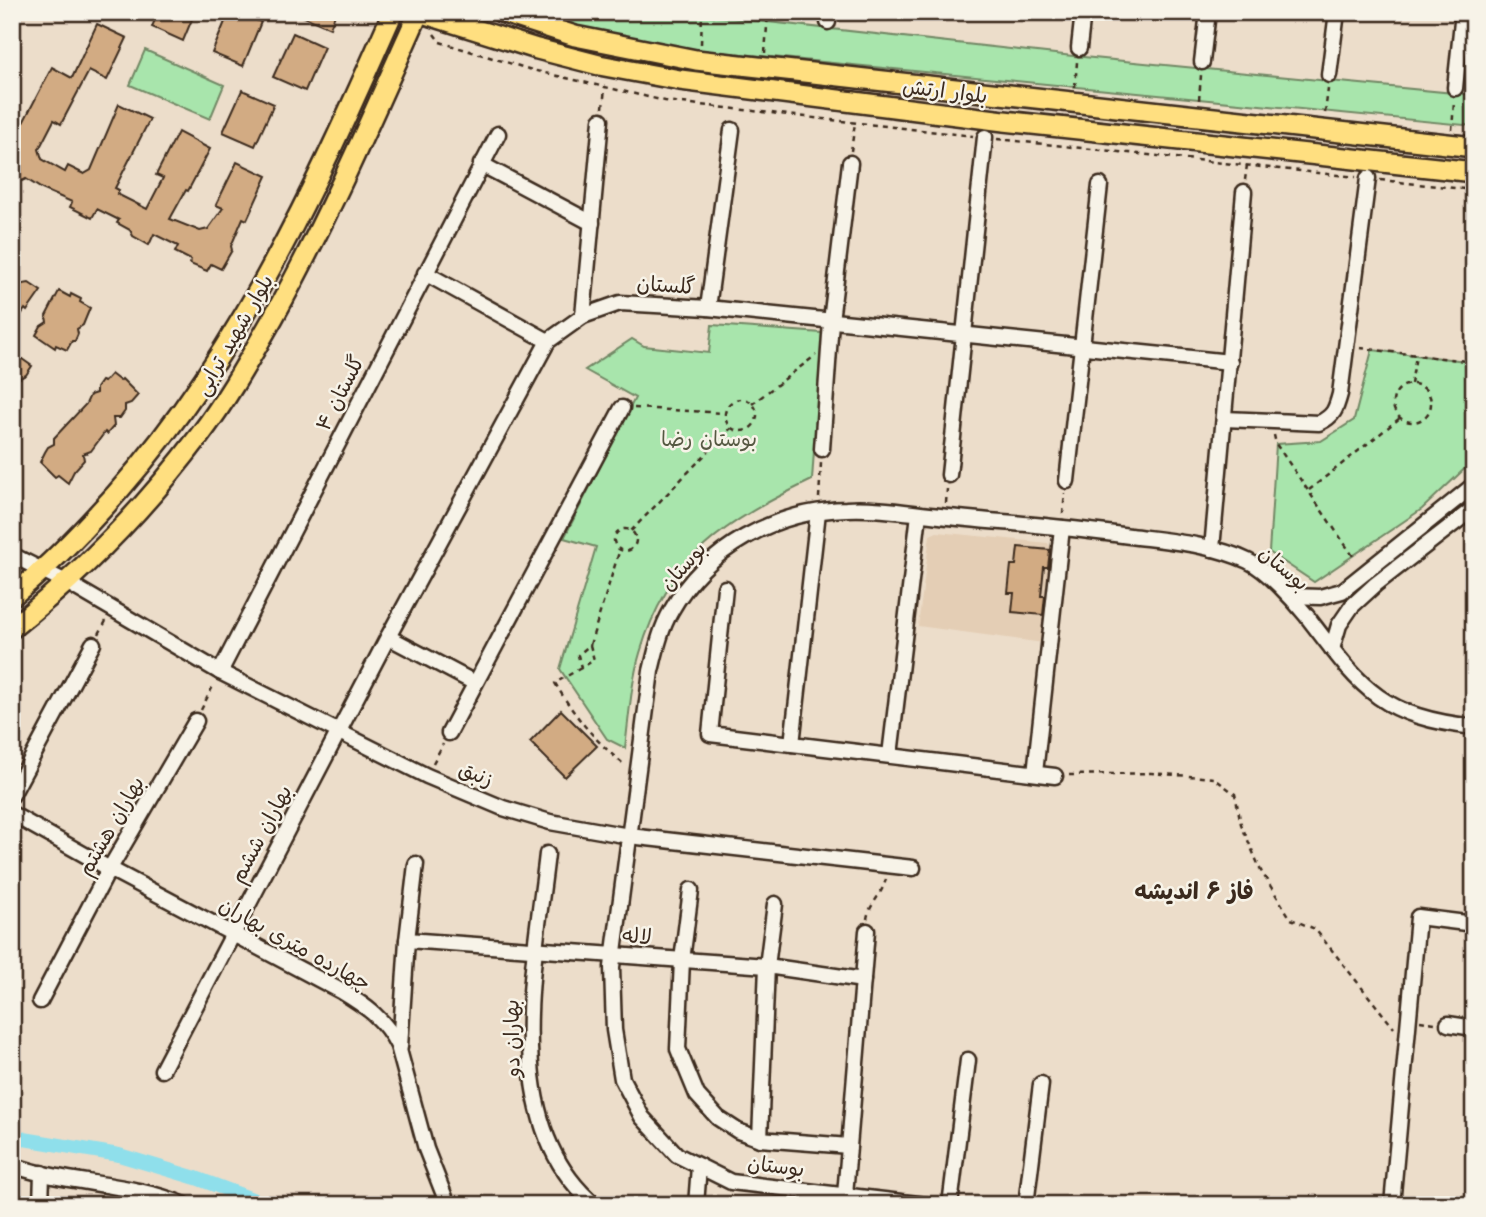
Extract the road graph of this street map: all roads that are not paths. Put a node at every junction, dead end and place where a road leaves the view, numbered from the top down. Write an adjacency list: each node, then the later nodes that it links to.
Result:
1 (393, 12): 45 (main road, بلوار شهید ترابی)
2 (419, 12): 14 (main road, بلوار ارتش); 47 (main road, بلوار شهید ترابی)
3 (501, 12): 12 (main road, بلوار ارتش)
4 (1083, 12): 8 (street)
5 (1208, 12): 9 (street)
6 (1337, 12): 10 (street)
7 (1464, 12): 11 (street)
8 (1079, 48)
9 (1202, 62)
10 (1329, 75)
11 (1455, 88)
12 (987, 94): 14 (main road); 17 (main road, بلوار ارتش)
13 (601, 120): 24 (street)
14 (985, 128): 20 (main road, بلوار ارتش); 29 (street)
15 (732, 130): 26 (street)
16 (498, 134): 19 (street, گلستان ۴)
17 (1474, 147)
18 (850, 163): 28 (street)
19 (481, 164): 24 (street); 25 (street, گلستان ۴)
20 (1474, 172)
21 (1368, 178): 34 (street)
22 (1100, 186): 31 (street)
23 (1244, 192): 32 (street)
24 (592, 223): 27 (street)
25 (425, 273): 30 (street); 56 (street, گلستان ۴)
26 (708, 309): 27 (street, گلستان); 28 (street, گلستان)
27 (583, 316): 30 (street, گلستان)
28 (831, 321): 29 (street, گلستان); 35 (street)
29 (962, 334): 31 (street, گلستان); 36 (street)
30 (548, 341): 53 (street, گلستان)
31 (1082, 347): 32 (street, گلستان); 37 (street)
32 (1230, 362): 34 (street)
33 (622, 408): 57 (street)
34 (1224, 419): 43 (street)
35 (822, 449)
36 (948, 475)
37 (1067, 481)
38 (1474, 485): 46 (street)
39 (1474, 508): 48 (street)
40 (818, 512): 41 (street, بوستان); 62 (street); 68 (street, بوستان)
41 (919, 514): 42 (street, بوستان); 63 (street)
42 (1062, 528): 43 (street, بوستان); 64 (street)
43 (1212, 549): 51 (street, بوستان)
44 (12, 555): 45 (street, زنبق)
45 (44, 571): 47 (street, زنبق); 50 (main road, بلوار شهید ترابی)
46 (1365, 573): 48 (street); 51 (street)
47 (68, 583): 52 (main road, بلوار شهید ترابی); 56 (street, زنبق)
48 (1376, 584): 55 (street)
49 (725, 588): 62 (street)
50 (12, 596)
51 (1291, 596): 55 (street, بوستان)
52 (12, 628)
53 (388, 637): 57 (street); 60 (street, گلستان)
54 (93, 644): 66 (street)
55 (1332, 649): 59 (street, بوستان)
56 (220, 672): 60 (street, زنبق)
57 (475, 683): 61 (street)
58 (196, 721): 72 (street, بهاران هشتم)
59 (1474, 727)
60 (340, 731): 68 (street, زنبق); 77 (street, بهاران ششم)
61 (449, 733)
62 (792, 744): 63 (street)
63 (890, 755): 64 (street)
64 (1035, 773): 65 (street)
65 (1055, 776)
66 (12, 795)
67 (12, 814): 72 (street, چهارده متری بهاران)
68 (629, 836): 71 (street, زنبق); 80 (street, بوستان)
69 (547, 854): 79 (street, بهاران دو)
70 (416, 864): 78 (street)
71 (913, 868)
72 (110, 869): 77 (street, چهارده متری بهاران); 84 (street, بهاران هشتم)
73 (691, 890): 81 (street)
74 (775, 904): 82 (street)
75 (1474, 924): 107 (street)
76 (867, 931): 83 (street)
77 (232, 933): 87 (street, چهارده متری بهاران); 89 (street, بهاران ششم)
78 (407, 940): 79 (street, لاله); 87 (street)
79 (537, 949): 80 (street, لاله); 102 (street, بهاران دو)
80 (614, 955): 81 (street, لاله); 94 (street, بوستان)
81 (682, 960): 82 (street, لاله); 91 (street)
82 (767, 966): 83 (street, لاله); 91 (street)
83 (863, 980): 92 (street)
84 (40, 1001)
85 (1448, 1024): 86 (street)
86 (1474, 1028)
87 (399, 1051): 101 (street, چهارده متری بهاران)
88 (968, 1060): 105 (street)
89 (162, 1070)
90 (1041, 1084): 106 (street)
91 (760, 1139): 92 (street)
92 (849, 1146): 96 (street)
93 (12, 1165): 95 (street)
94 (699, 1166): 98 (street, بوستان); 103 (street)
95 (42, 1174): 97 (street); 99 (street)
96 (845, 1195): 98 (street, بوستان); 104 (street, بوستان)
97 (151, 1199): 100 (street)
98 (819, 1199)
99 (41, 1205)
100 (185, 1205)
101 (448, 1205)
102 (595, 1205)
103 (696, 1205)
104 (927, 1205)
105 (950, 1205)
106 (1026, 1205)
107 (1391, 1205)

